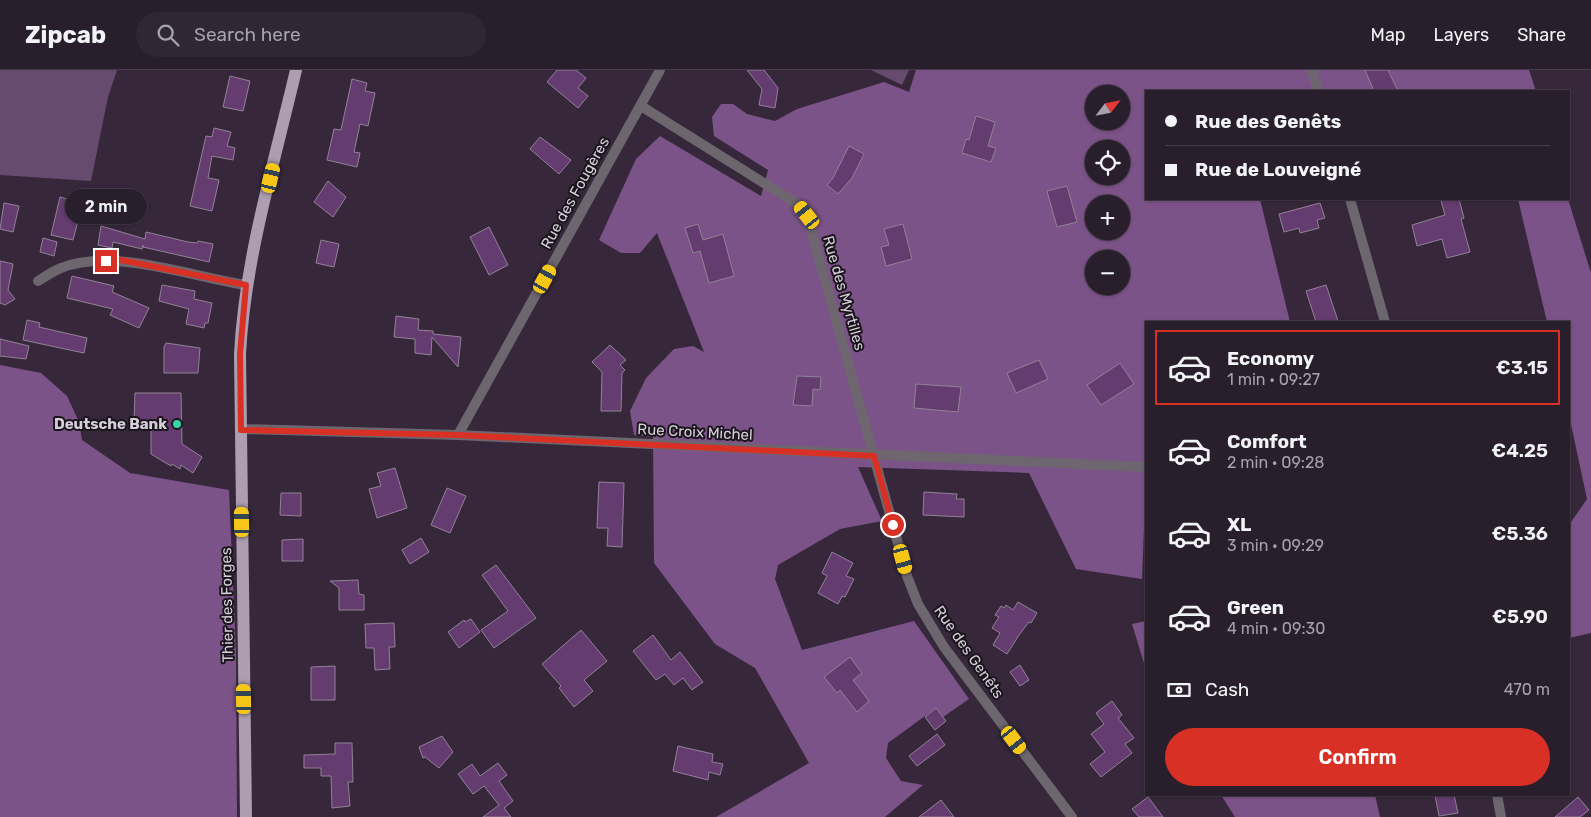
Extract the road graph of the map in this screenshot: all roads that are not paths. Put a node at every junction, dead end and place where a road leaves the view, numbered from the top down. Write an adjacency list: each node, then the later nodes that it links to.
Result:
1 (296, 70): 8 (main road, Thier des Forges)
2 (660, 70): 5 (street, Rue des Fougères)
3 (1312, 70): 4 (street)
4 (1318, 90)
5 (641, 106): 11 (street, Rue des Fougères); 12 (street, Rue des Myrtilles)
6 (1350, 200): 9 (street)
7 (38, 281): 8 (street)
8 (246, 285): 10 (main road, Thier des Forges)
9 (1385, 321)
10 (241, 430): 11 (street, Rue Croix Michel); 15 (main road, Thier des Forges)
11 (458, 435): 12 (street, Rue Croix Michel)
12 (874, 456): 13 (street, Rue Croix Michel); 16 (street, Rue des Genêts)
13 (1145, 467)
14 (1497, 796): 17 (street)
15 (246, 817)
16 (1072, 817)
17 (1501, 817)

